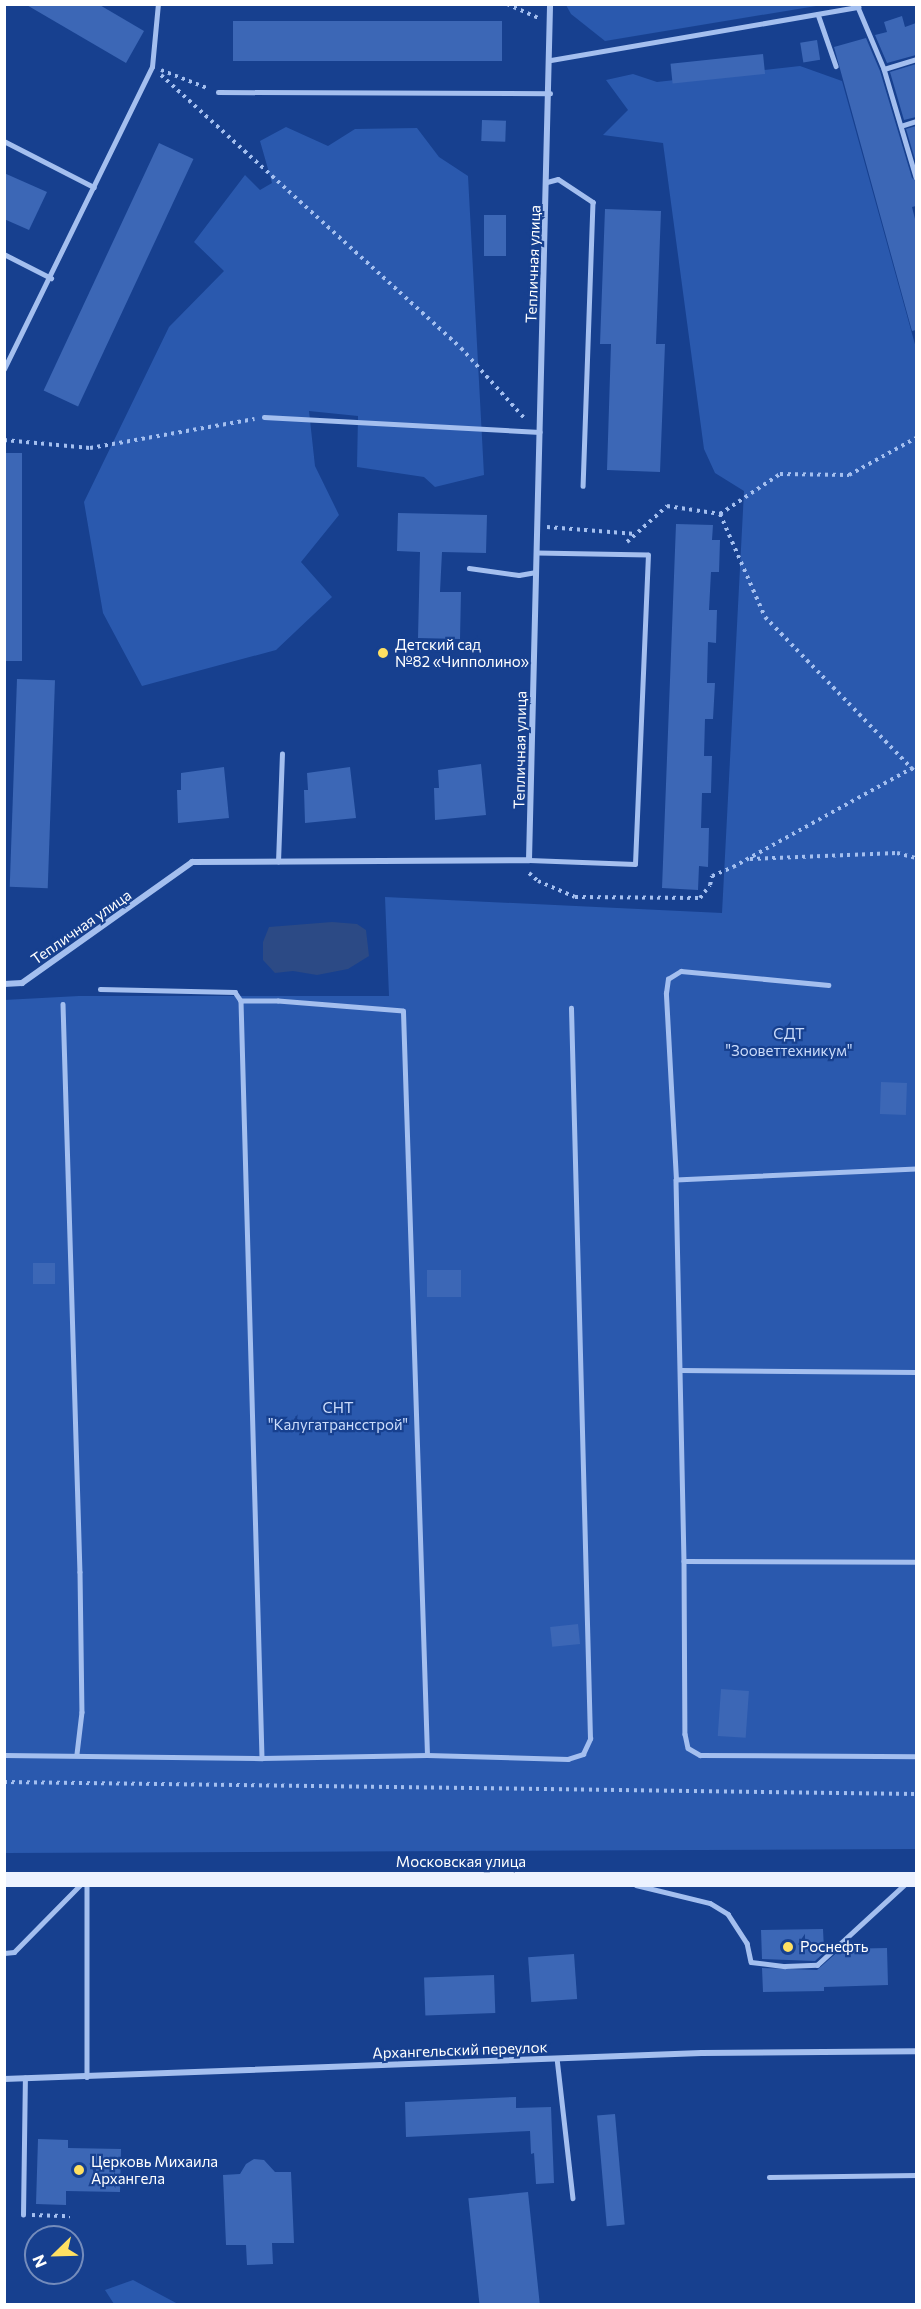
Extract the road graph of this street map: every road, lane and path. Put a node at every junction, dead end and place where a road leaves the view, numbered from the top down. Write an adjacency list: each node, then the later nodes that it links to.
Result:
1 (158, 4): 9 (lane)
2 (507, 4): 5 (path)
3 (550, 4): 5 (street, Тепличная улица)
4 (818, 14): 7 (lane); 8 (lane); 10 (lane)
5 (550, 23): 7 (street, Тепличная улица)
6 (916, 59): 10 (lane)
7 (551, 60): 12 (street, Тепличная улица)
8 (836, 66)
9 (152, 67): 11 (path); 18 (lane); 23 (path)
10 (884, 69): 14 (lane)
11 (218, 92): 12 (lane)
12 (550, 93): 17 (street, Тепличная улица)
13 (916, 121): 14 (lane)
14 (901, 126): 16 (lane)
15 (4, 141): 18 (lane)
16 (916, 177)
17 (547, 182): 23 (street, Тепличная улица); 26 (lane)
18 (94, 187): 20 (lane)
19 (4, 254): 20 (lane)
20 (51, 278): 21 (lane)
21 (4, 369)
22 (264, 417): 23 (lane); 25 (path)
23 (540, 432): 28 (street, Тепличная улица)
24 (916, 438): 27 (path)
25 (4, 440)
26 (583, 486)
27 (720, 514): 29 (path); 35 (path)
28 (538, 527): 29 (path); 30 (street, Тепличная улица)
29 (636, 534): 31 (path)
30 (537, 553): 31 (lane); 33 (street, Тепличная улица)
31 (614, 554): 40 (lane)
32 (469, 568): 33 (lane)
33 (536, 572): 40 (street, Тепличная улица)
34 (282, 754): 41 (lane)
35 (914, 767): 36 (path); 38 (path)
36 (916, 773)
37 (916, 858): 38 (path)
38 (748, 859): 39 (path)
39 (515, 860): 40 (street, Тепличная улица); 41 (street, Тепличная улица)
40 (529, 860)
41 (278, 862): 42 (street, Тепличная улица)
42 (4, 984)
43 (828, 985): 49 (lane)
44 (100, 989): 45 (lane)
45 (240, 1001): 56 (lane); 58 (lane)
46 (63, 1004): 54 (lane)
47 (572, 1008): 56 (lane)
48 (916, 1169): 49 (lane)
49 (676, 1180): 50 (lane)
50 (680, 1370): 51 (lane); 52 (lane)
51 (916, 1371)
52 (684, 1561): 53 (lane); 57 (lane)
53 (916, 1562)
54 (77, 1754): 55 (lane); 58 (lane)
55 (4, 1755)
56 (427, 1755): 58 (lane)
57 (916, 1756)
58 (262, 1758)
59 (4, 1782): 60 (path)
60 (916, 1794)
61 (4, 1879): 62 (main road, Московская улица)
62 (87, 1879): 64 (main road, Московская улица); 65 (lane); 68 (lane)
63 (914, 1879): 64 (main road, Московская улица); 64 (lane)
64 (613, 1880)
65 (4, 1953)
66 (916, 2051): 67 (street, Архангельский переулок)
67 (558, 2058): 68 (street, Архангельский переулок); 73 (lane)
68 (87, 2076): 69 (street, Архангельский переулок)
69 (25, 2078): 70 (street, Архангельский переулок); 74 (lane)
70 (4, 2079)
71 (916, 2175): 72 (lane)
72 (769, 2177)
73 (573, 2198)
74 (23, 2215): 75 (path)
75 (70, 2216)

